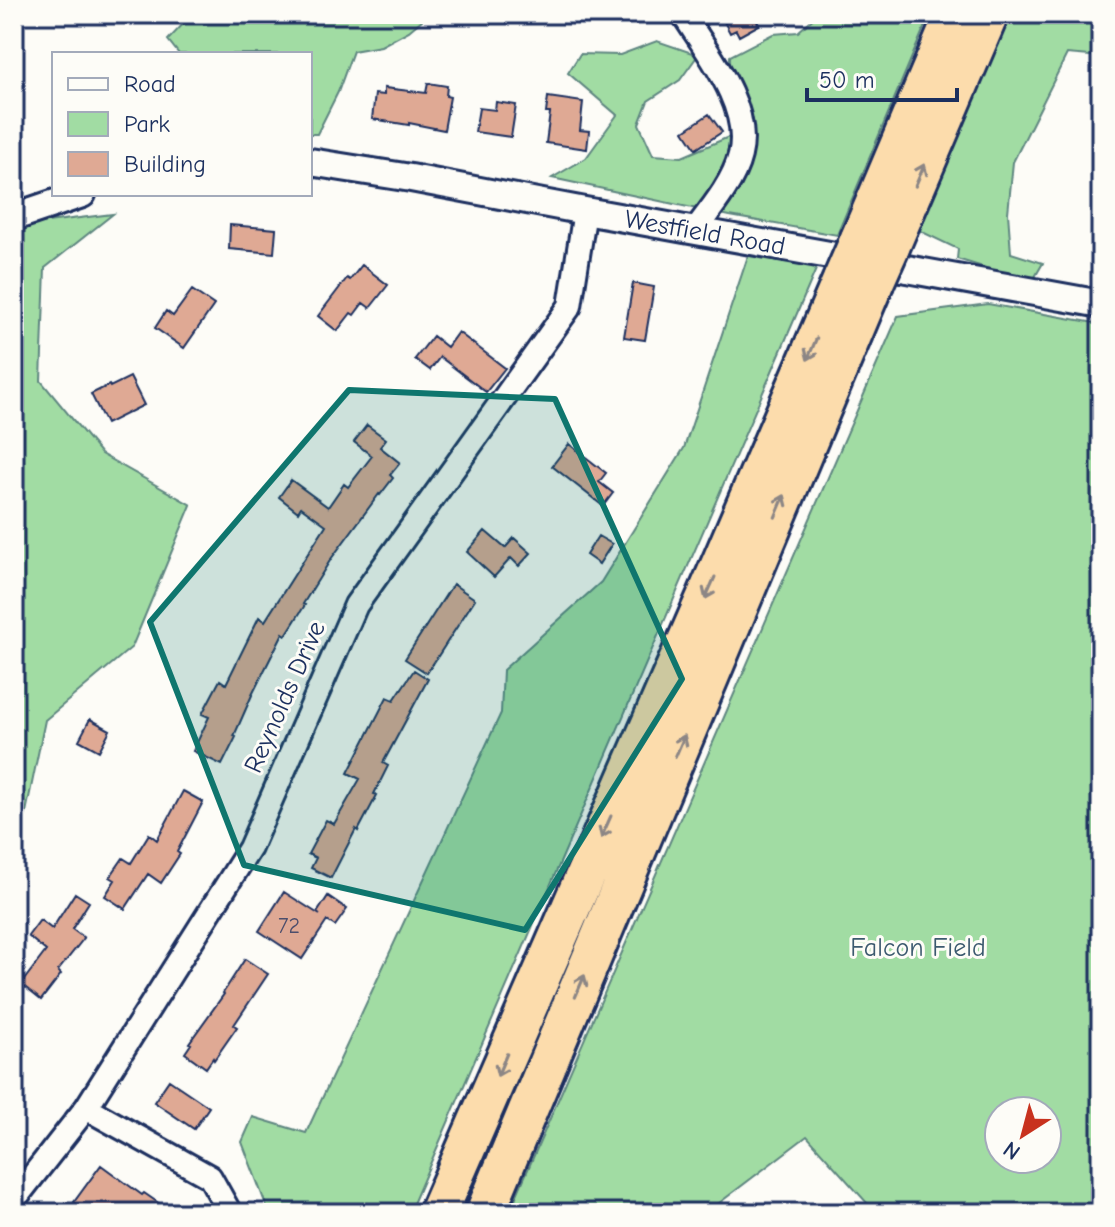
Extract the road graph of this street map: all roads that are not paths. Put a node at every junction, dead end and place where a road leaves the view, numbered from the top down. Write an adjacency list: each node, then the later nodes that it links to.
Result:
1 (683, 14): 8 (street)
2 (955, 14): 9 (highway)
3 (989, 14): 9 (highway, one-way to 3)
4 (312, 162): 6 (street, Westfield Road)
5 (76, 196): 7 (street)
6 (585, 211): 8 (street, Westfield Road); 12 (street, Reynolds Drive)
7 (14, 217)
8 (695, 230): 11 (street, Westfield Road)
9 (874, 244): 10 (highway, bridge)
10 (858, 280): 15 (highway, one-way to 15); 16 (highway, one-way to 10)
11 (1101, 304)
12 (86, 1108): 13 (street, Reynolds Drive); 14 (street)
13 (14, 1200)
14 (230, 1213)
15 (438, 1213)
16 (485, 1213)

